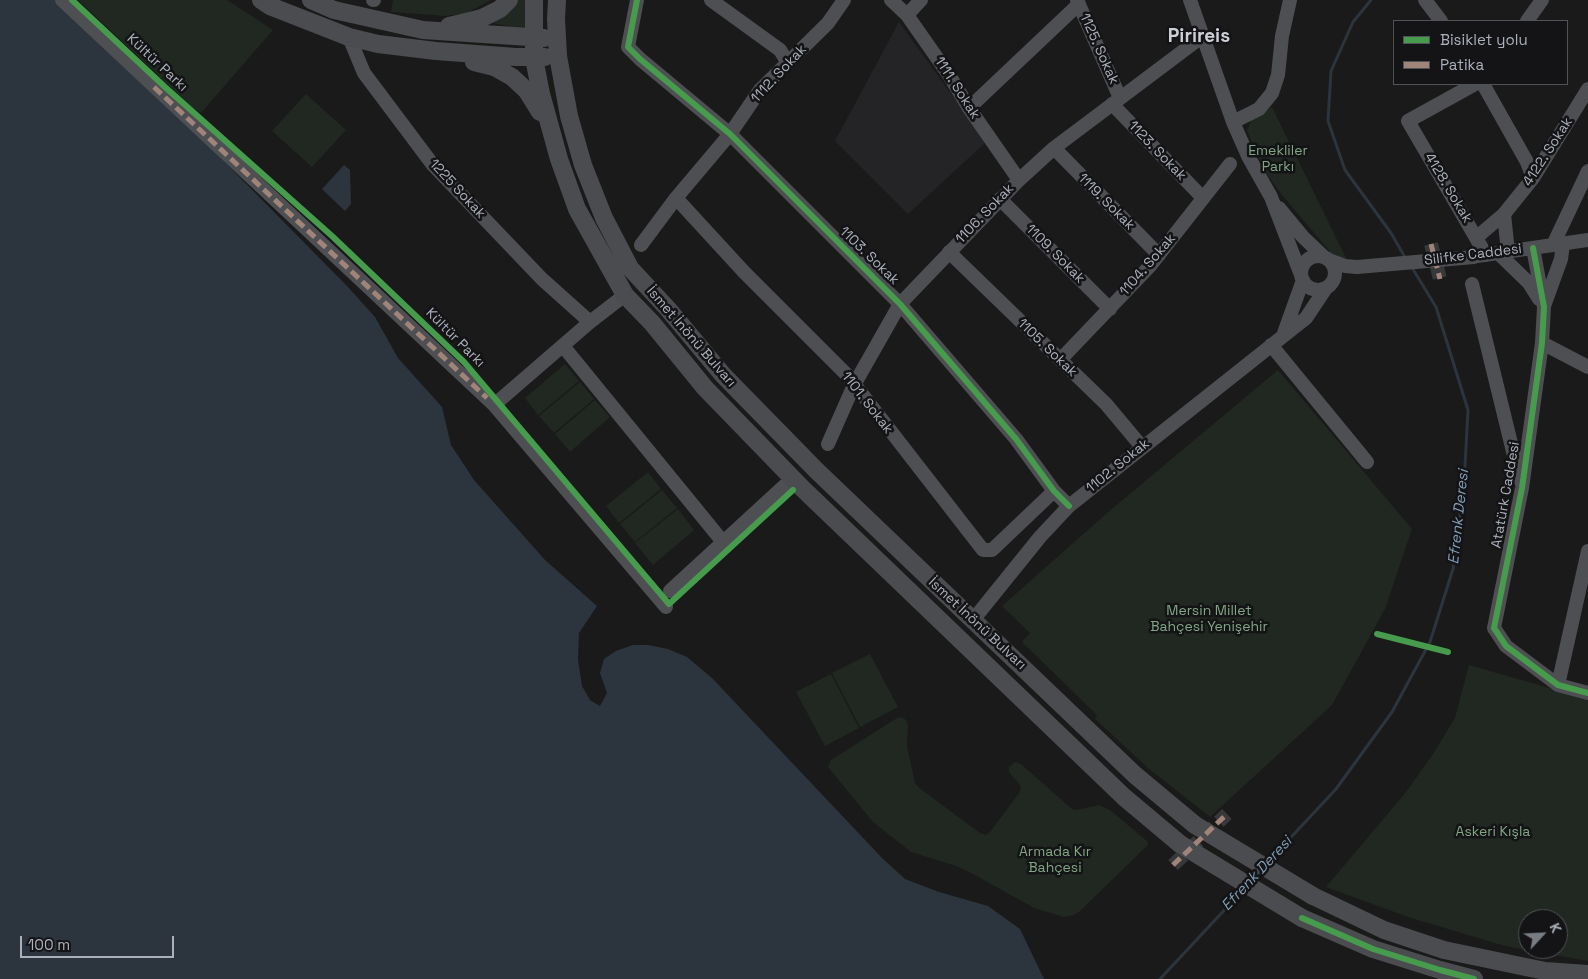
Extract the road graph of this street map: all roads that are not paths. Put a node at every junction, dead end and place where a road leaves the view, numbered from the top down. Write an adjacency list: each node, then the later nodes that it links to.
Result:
1 (62, 0): 72 (street, Kültür Parkı)
2 (261, 0): 22 (main road)
3 (311, 0): 20 (main road)
4 (509, 0): 20 (main road)
5 (534, 0): 23 (main road)
6 (558, 0): 24 (main road)
7 (637, 0): 35 (street, 1103. Sokak)
8 (711, 0): 28 (street)
9 (844, 0): 28 (street, 1112. Sokak)
10 (891, 0): 17 (street, 1111. Sokak)
11 (921, 0): 17 (street)
12 (1190, 0): 21 (street)
13 (1290, 0): 34 (street)
14 (1425, 0): 18 (street)
15 (1542, 0): 19 (street)
16 (1078, 2): 32 (street, 1125. Sokak); 33 (street)
17 (907, 15): 33 (street, 1111. Sokak)
18 (1440, 20)
19 (1528, 20)
20 (423, 30): 23 (main road)
21 (1203, 36): 32 (street, 1106. Sokak); 34 (street)
22 (349, 37): 25 (main road); 64 (street, 1225 Sokak)
23 (533, 38): 24 (main road); 27 (main road, İsmet İnönü Bulvarı)
24 (557, 38): 26 (main road, İsmet İnönü Bulvarı)
25 (436, 51): 27 (main road); 37 (main road)
26 (558, 56): 27 (main road); 84 (main road, İsmet İnönü Bulvarı)
27 (534, 58): 37 (main road, İsmet İnönü Bulvarı)
28 (788, 62): 35 (street, 1112. Sokak)
29 (1473, 85): 47 (street, 4128. Sokak)
30 (1484, 85): 40 (street)
31 (1588, 88): 40 (street, 4122. Sokak)
32 (1116, 101): 36 (street, 1106. Sokak); 43 (street, 1123. Sokak)
33 (969, 108): 41 (street, 1111. Sokak)
34 (1233, 122): 44 (street)
35 (730, 134): 42 (street, 1112. Sokak); 61 (street, 1103. Sokak)
36 (1054, 148): 41 (street, 1106. Sokak); 54 (street, 1119. Sokak)
37 (558, 159): 60 (main road, İsmet İnönü Bulvarı)
38 (1230, 164): 43 (street, 1104. Sokak)
39 (1588, 171): 49 (street, Atatürk Caddesi)
40 (1533, 178): 46 (street, 4122. Sokak)
41 (1019, 180): 45 (street, 1106. Sokak)
42 (676, 198): 50 (street, 1112. Sokak); 71 (street, 1101. Sokak)
43 (1203, 198): 54 (street, 1104. Sokak)
44 (1271, 198): 55 (street); 57 (street)
45 (1000, 199): 52 (street, 1106. Sokak); 63 (street, 1109. Sokak)
46 (1504, 214): 47 (street, 4122. Sokak); 53 (street)
47 (1477, 237): 53 (street, 4128. Sokak)
48 (1588, 240): 49 (street, Silifke Caddesi)
49 (1558, 244): 51 (street, Silifke Caddesi); 62 (street, Atatürk Caddesi)
50 (641, 245)
51 (1533, 248): 53 (street, Silifke Caddesi); 62 (street, Atatürk Caddesi)
52 (948, 252): 61 (street, 1106. Sokak); 69 (street, 1105. Sokak)
53 (1492, 254): 56 (street, Silifke Caddesi, bridge); 62 (street)
54 (1159, 255): 63 (street, 1104. Sokak)
55 (1327, 258): 56 (street); 57 (street); 58 (street)
56 (1357, 267): 58 (street)
57 (1302, 278): 58 (street); 65 (street)
58 (1330, 284): 65 (street, 1102. Sokak)
59 (1472, 284): 77 (street)
60 (625, 295): 64 (street); 76 (main road, İsmet İnönü Bulvarı)
61 (900, 304): 71 (street, 1106. Sokak); 78 (street, 1103. Sokak)
62 (1544, 307): 66 (street, Atatürk Caddesi)
63 (1110, 309): 69 (street, 1104. Sokak)
64 (590, 322): 68 (street)
65 (1284, 334): 67 (street, 1102. Sokak)
66 (1542, 343): 70 (street); 77 (street, Atatürk Caddesi)
67 (1271, 344): 74 (street, 1102. Sokak); 75 (street)
68 (563, 346): 72 (street); 80 (street)
69 (1060, 360): 74 (street, 1105. Sokak)
70 (1588, 367)
71 (854, 385): 73 (street, 1106. Sokak); 78 (street, 1101. Sokak)
72 (494, 405): 83 (street, Kültür Parkı)
73 (828, 444)
74 (1142, 447): 79 (street, 1102. Sokak)
75 (1367, 462)
76 (793, 478): 80 (street); 85 (main road, İsmet İnönü Bulvarı)
77 (1522, 488): 86 (street, Atatürk Caddesi)
78 (1054, 491): 79 (street, 1103. Sokak)
79 (1069, 506): 84 (street, 1102. Sokak)
80 (723, 542): 82 (street)
81 (1588, 551): 86 (street)
82 (670, 591)
83 (666, 607)
84 (973, 620): 85 (main road); 88 (main road, İsmet İnönü Bulvarı, bridge)
85 (951, 632): 89 (main road, İsmet İnönü Bulvarı, bridge)
86 (1558, 685): 87 (street, Atatürk Caddesi)
87 (1588, 694)
88 (1588, 974)
89 (1474, 979)

